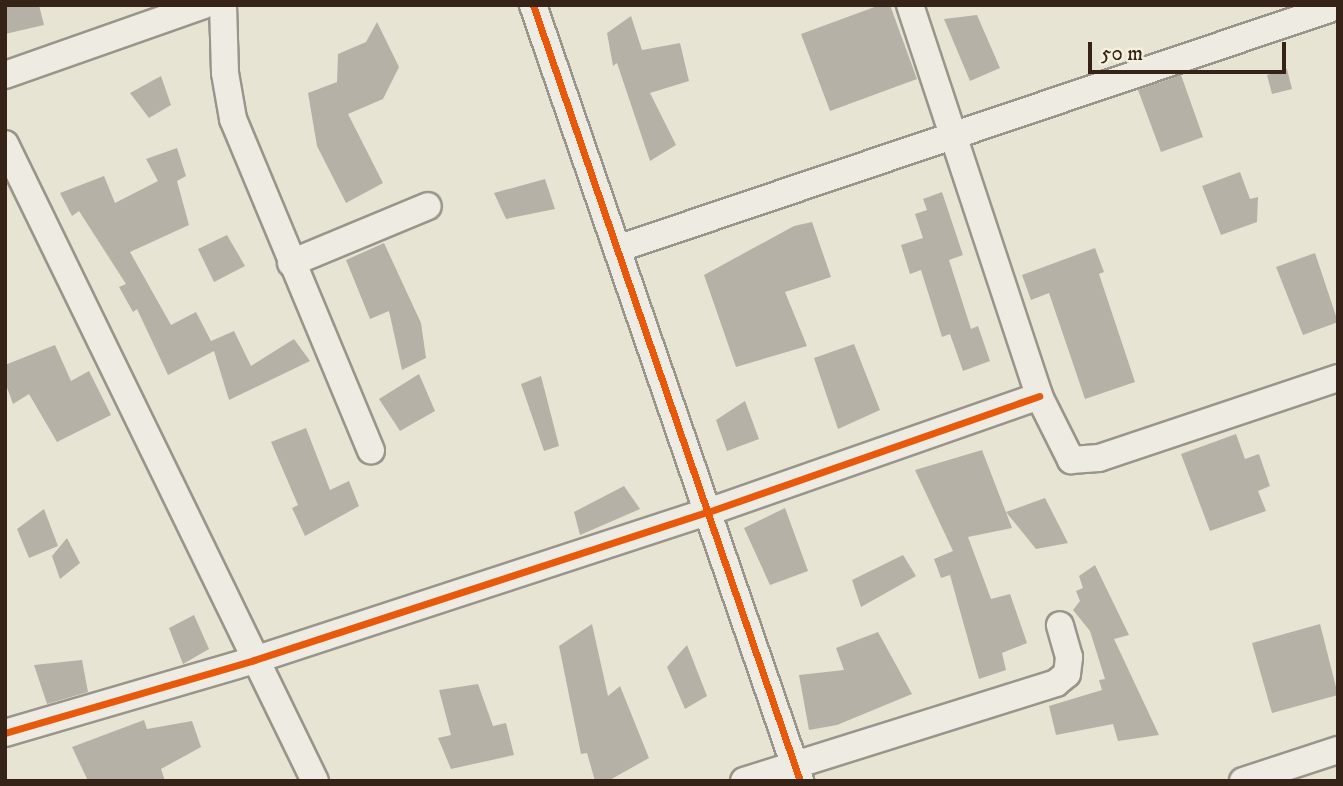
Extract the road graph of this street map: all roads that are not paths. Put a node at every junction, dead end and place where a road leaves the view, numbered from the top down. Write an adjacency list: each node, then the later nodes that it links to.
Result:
1 (204, 5): 6 (street)
2 (223, 5): 11 (street)
3 (533, 5): 10 (street)
4 (910, 5): 7 (street)
5 (1338, 6): 7 (street)
6 (5, 75)
7 (952, 137): 10 (street); 13 (street)
8 (5, 144): 17 (street)
9 (428, 206): 11 (street)
10 (617, 249): 15 (street)
11 (291, 263): 14 (street)
12 (1338, 378): 13 (street)
13 (1039, 396): 15 (street)
14 (371, 450)
15 (708, 512): 17 (street); 20 (street)
16 (1060, 625): 20 (street)
17 (254, 660): 18 (street); 21 (street)
18 (5, 733)
19 (1338, 750): 23 (street)
20 (797, 772): 22 (street)
21 (315, 781)
22 (744, 781)
23 (1243, 781)

